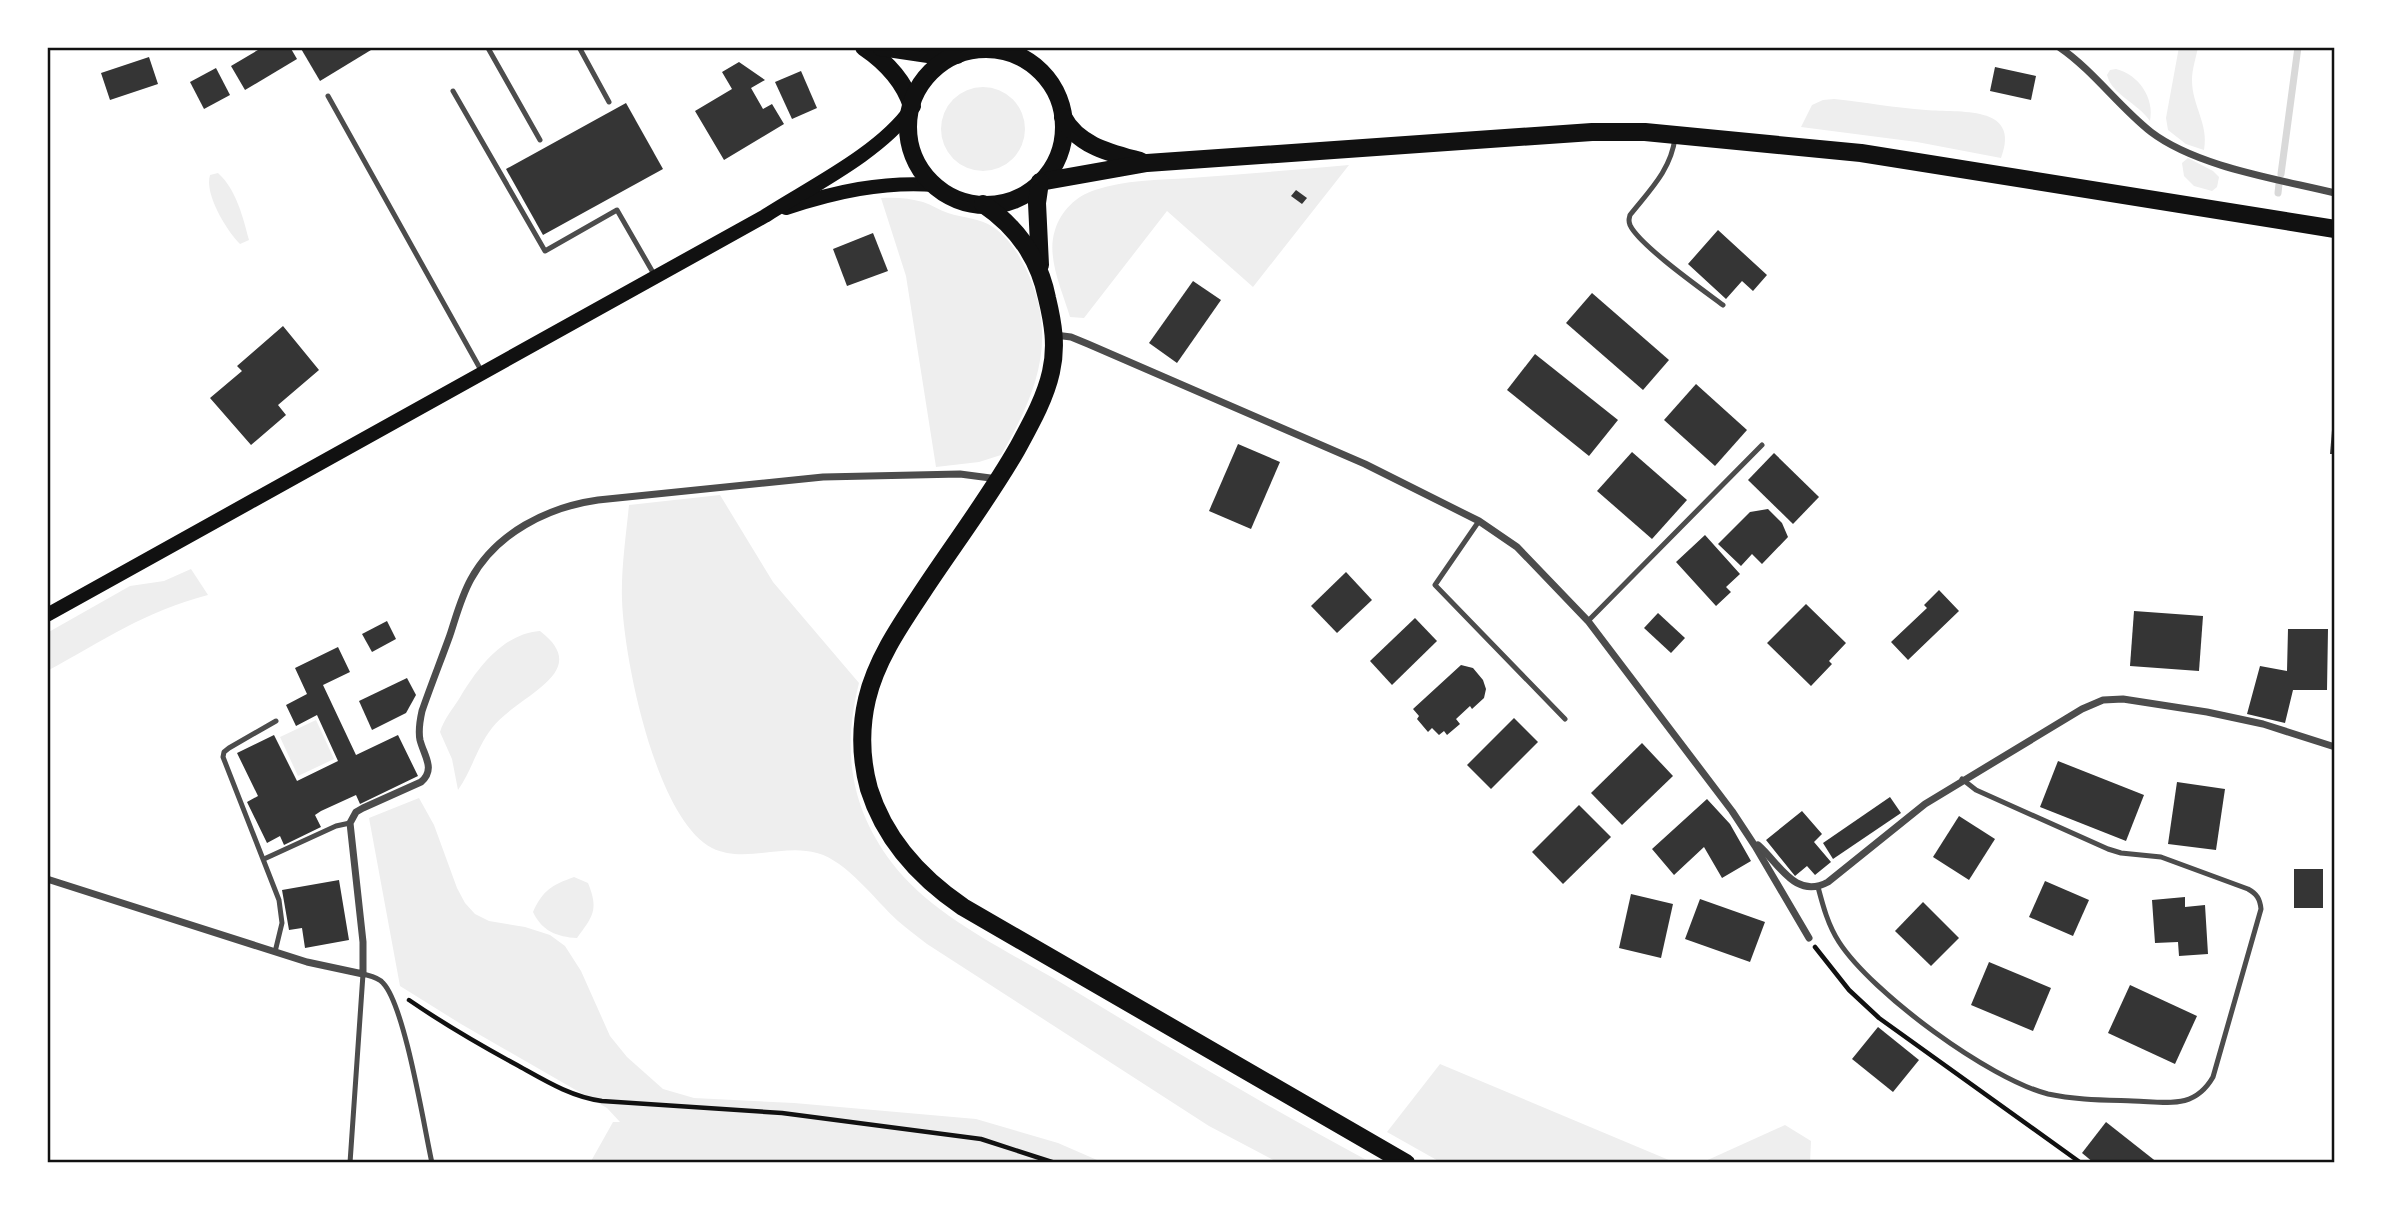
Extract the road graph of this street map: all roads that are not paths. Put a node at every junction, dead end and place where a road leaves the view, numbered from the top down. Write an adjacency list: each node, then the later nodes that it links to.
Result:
1 (489, 47): 13 (lane)
2 (579, 47): 9 (lane)
3 (864, 47): 10 (main road)
4 (881, 47): 6 (main road)
5 (2059, 47): 17 (street)
6 (957, 55): 10 (main road); 11 (main road)
7 (453, 91): 22 (lane)
8 (328, 96): 25 (lane)
9 (610, 102)
10 (911, 107): 16 (main road); 19 (main road)
11 (1063, 117): 14 (main road); 15 (main road)
12 (1675, 135): 14 (main road); 20 (main road); 23 (lane)
13 (540, 140)
14 (1147, 163): 15 (main road)
15 (1040, 182): 18 (main road); 21 (main road)
16 (935, 185): 18 (main road); 19 (main road)
17 (2335, 193)
18 (983, 204): 21 (main road)
19 (765, 216): 22 (main road)
20 (2335, 229)
21 (1041, 272): 24 (main road)
22 (656, 276): 25 (main road)
23 (1723, 305)
24 (1054, 335): 27 (main road); 28 (street)
25 (482, 372): 29 (main road)
26 (1762, 445): 30 (lane)
27 (998, 479): 35 (street); 45 (main road)
28 (1479, 521): 30 (street); 31 (lane)
29 (47, 615)
30 (1588, 621): 36 (street)
31 (1565, 719)
32 (276, 722): 37 (lane)
33 (2335, 747): 34 (street)
34 (1962, 779): 39 (street); 39 (lane)
35 (350, 823): 37 (lane); 42 (street)
36 (1755, 846): 39 (street); 40 (street)
37 (264, 859): 41 (lane)
38 (47, 879): 41 (street)
39 (1818, 887)
40 (1809, 938)
41 (275, 952): 42 (street)
42 (363, 974): 43 (lane); 44 (lane)
43 (350, 1163)
44 (432, 1163)
45 (1406, 1163)

